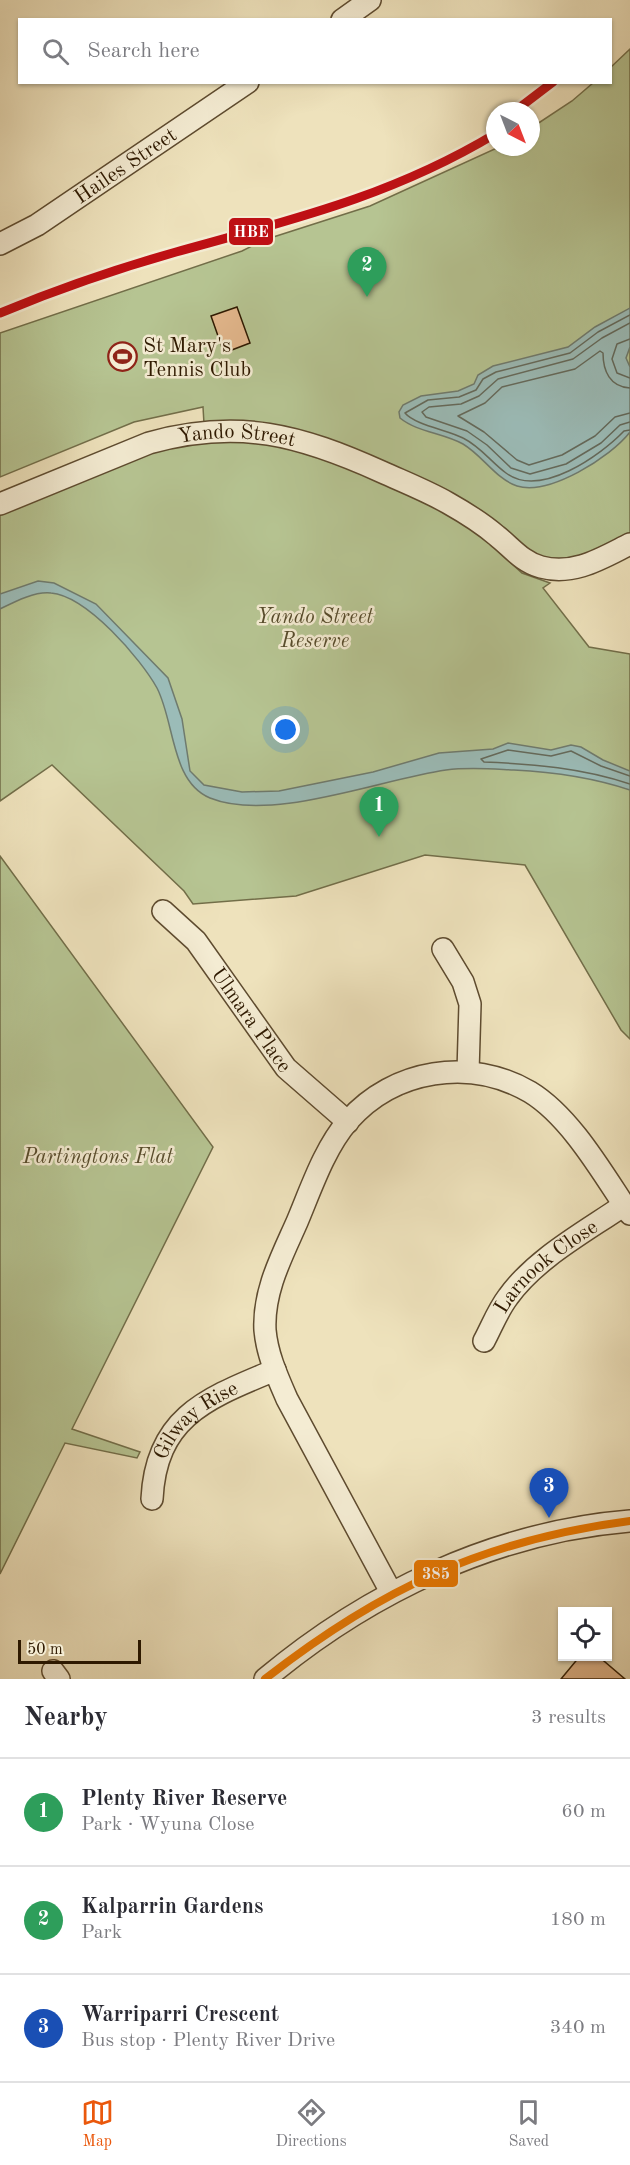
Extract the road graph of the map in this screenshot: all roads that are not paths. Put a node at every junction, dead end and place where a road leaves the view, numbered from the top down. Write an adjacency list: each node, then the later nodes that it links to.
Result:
1 (370, 0): 2 (street)
2 (345, 18)
3 (246, 84): 4 (street, Hailes Street)
4 (0, 244)
5 (0, 504): 6 (street, Yando Street)
6 (630, 544)
7 (163, 911): 10 (street, Ulmara Place)
8 (443, 949): 9 (street)
9 (468, 1072): 10 (street); 11 (street)
10 (348, 1122): 13 (street)
11 (627, 1209): 12 (street, Larnook Close)
12 (484, 1341)
13 (275, 1370): 14 (street, Gilway Rise); 16 (street)
14 (152, 1499)
15 (630, 1521): 16 (street)
16 (391, 1592): 17 (street)
17 (265, 1679)

